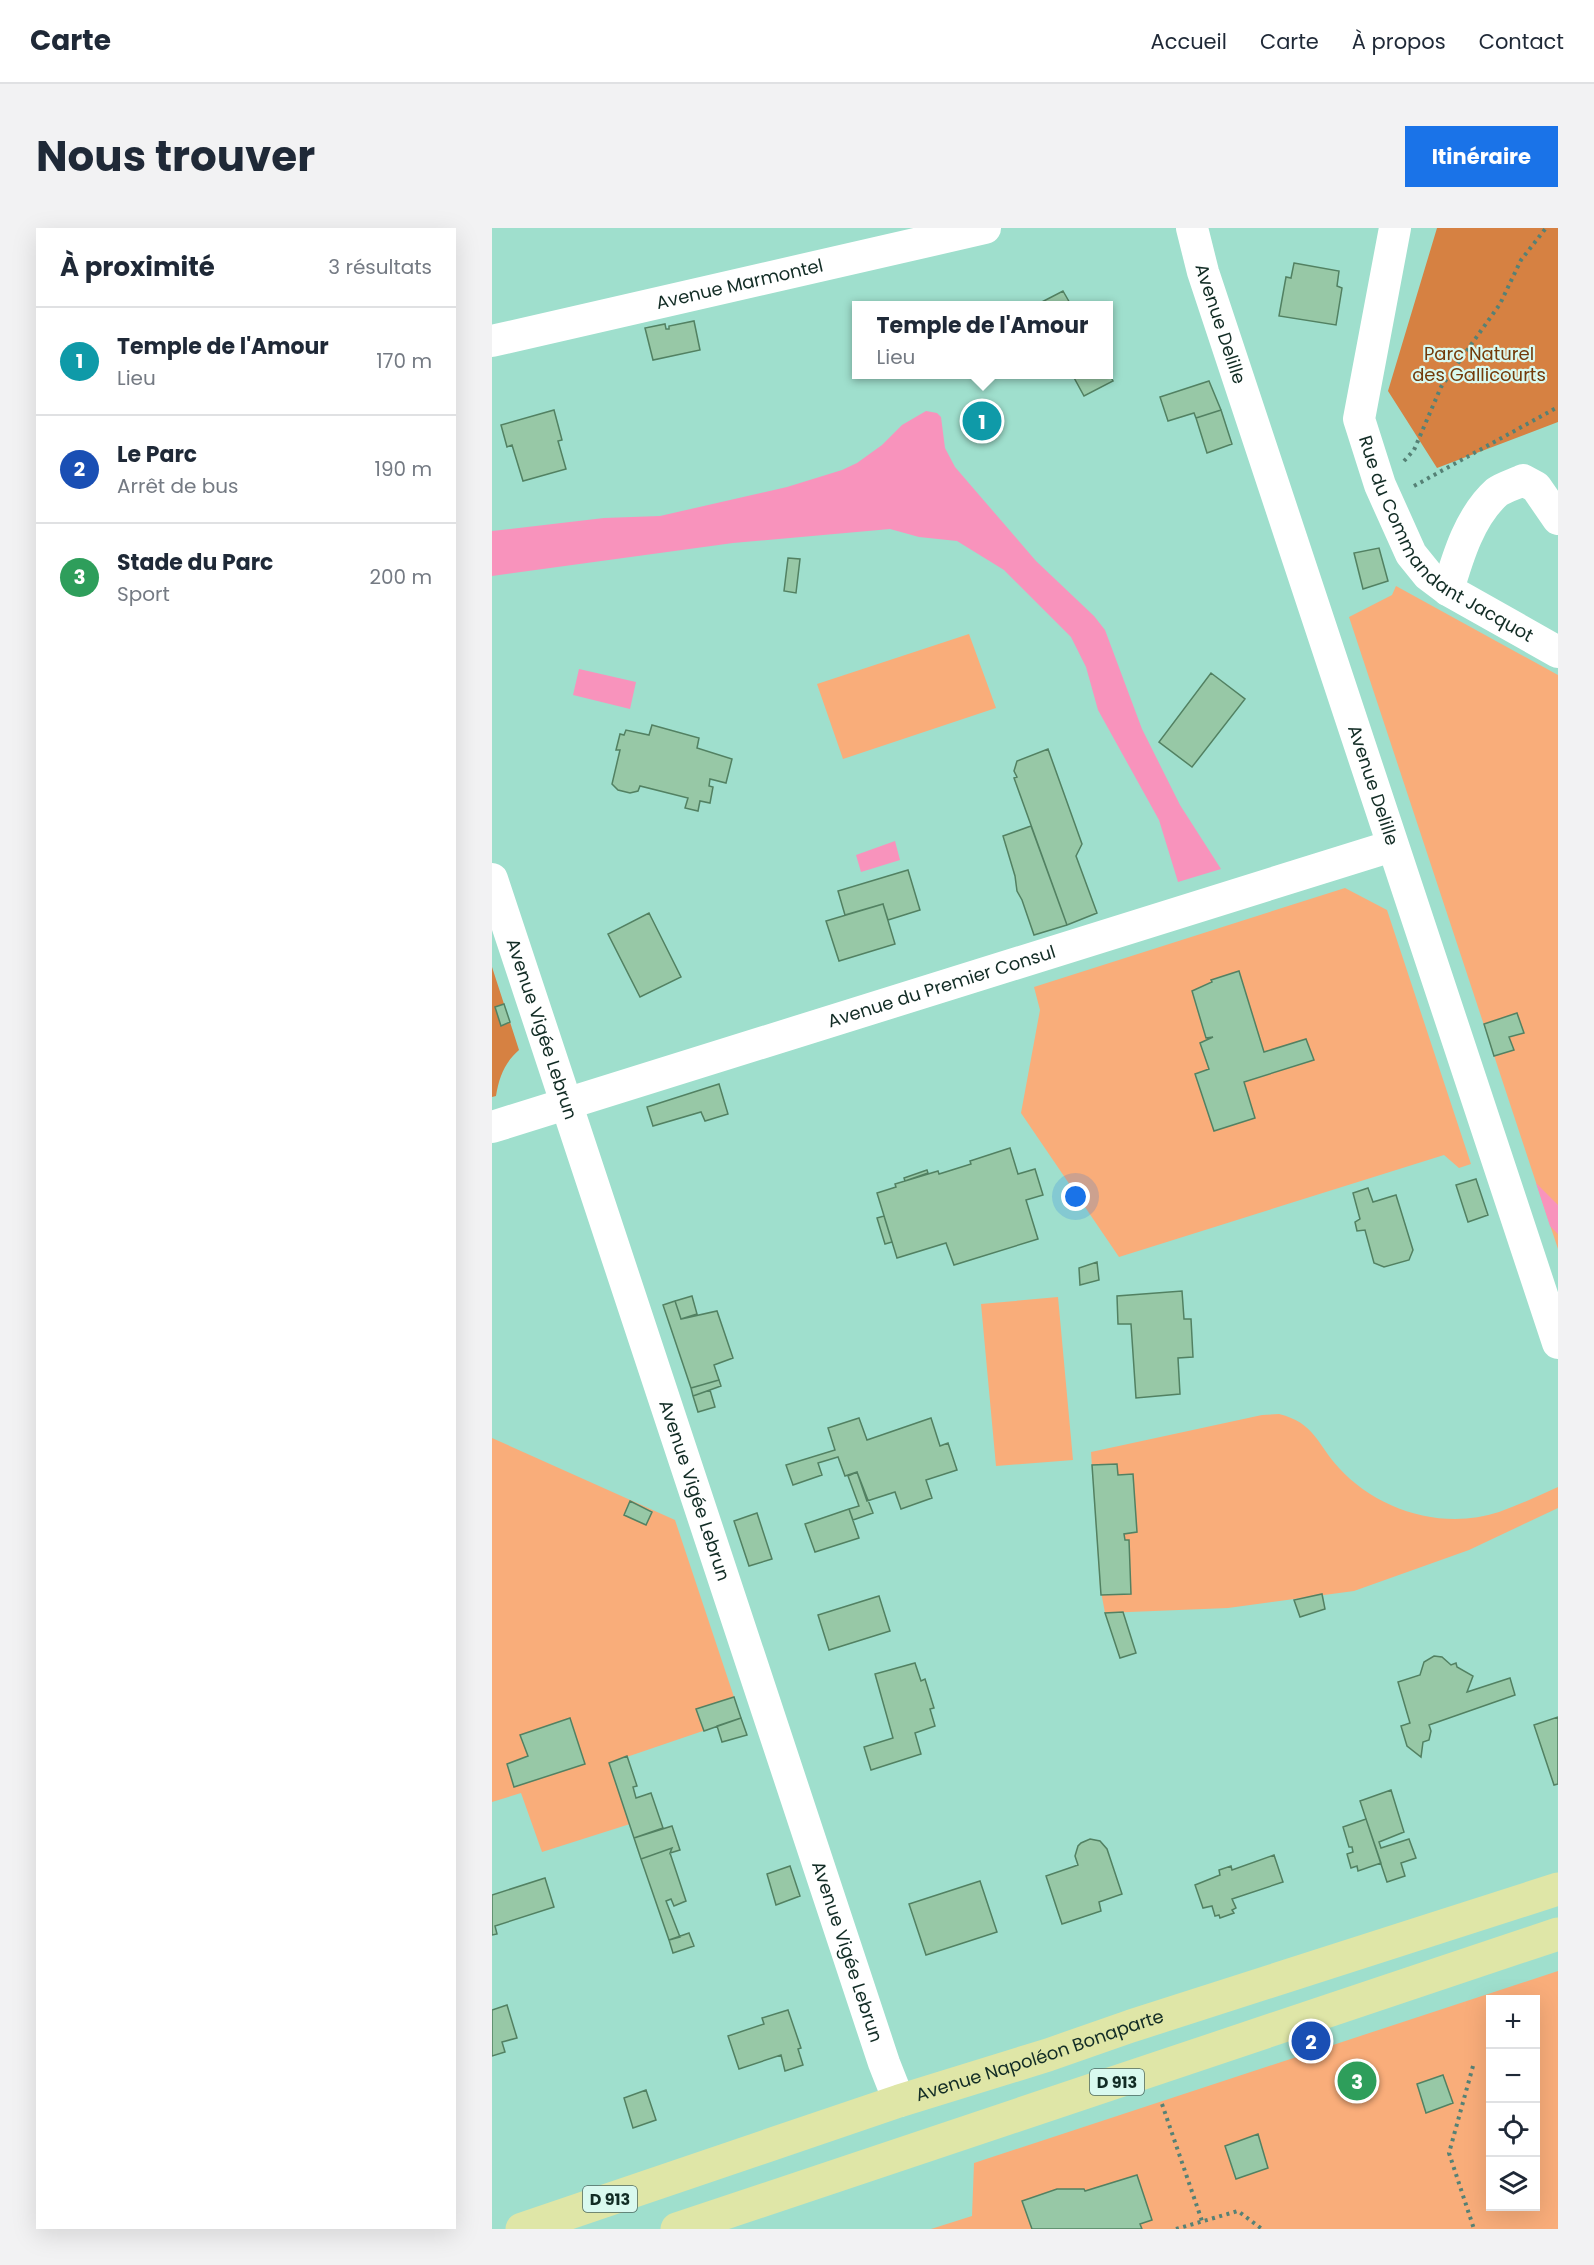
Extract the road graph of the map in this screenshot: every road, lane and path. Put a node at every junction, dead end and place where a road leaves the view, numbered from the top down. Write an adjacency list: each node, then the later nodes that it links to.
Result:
1 (985, 228): 5 (street, Avenue Marmontel)
2 (1192, 228): 11 (street, Avenue Delille)
3 (1395, 228): 7 (street, Rue du Commandant Jacquot)
4 (1546, 228): 7 (path)
5 (492, 341)
6 (1558, 407): 7 (path)
7 (1390, 483): 9 (street, Rue du Commandant Jacquot)
8 (1558, 519): 9 (street)
9 (1448, 590): 10 (street, Rue du Commandant Jacquot)
10 (1558, 652)
11 (1392, 846): 13 (street, Avenue du Premier Consul); 15 (street, Avenue Delille)
12 (492, 879): 13 (street, Avenue Vigée Lebrun)
13 (566, 1104): 14 (street, Avenue du Premier Consul); 21 (street, Avenue Vigée Lebrun)
14 (492, 1127)
15 (1558, 1342)
16 (1558, 1889): 18 (main road, Avenue Napoléon Bonaparte / D 913)
17 (1558, 1934): 20 (main road, D 913)
18 (1048, 2055): 20 (main road, D 913); 21 (main road, Avenue Napoléon Bonaparte / D 913)
19 (1473, 2066): 28 (path)
20 (1068, 2099): 25 (main road, D 913)
21 (899, 2101): 24 (main road, Avenue Napoléon Bonaparte / D 913)
22 (1162, 2104): 23 (path)
23 (1202, 2221): 26 (path); 27 (path)
24 (522, 2229)
25 (676, 2229)
26 (1176, 2229)
27 (1262, 2229)
28 (1473, 2229)

